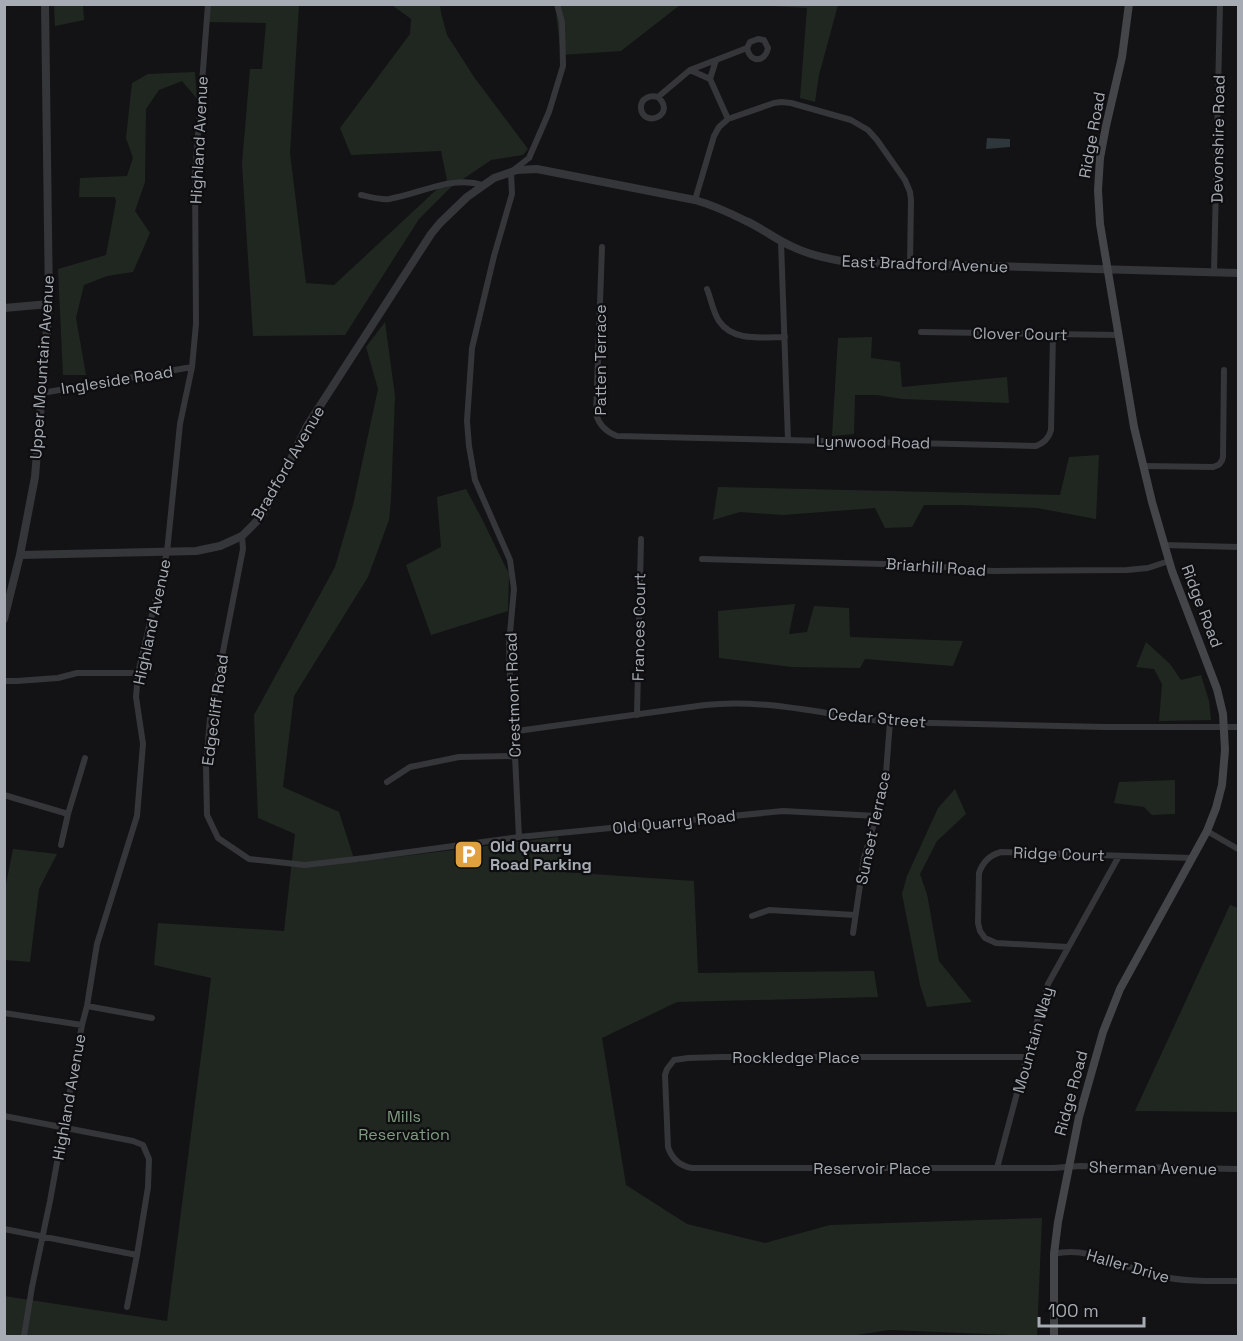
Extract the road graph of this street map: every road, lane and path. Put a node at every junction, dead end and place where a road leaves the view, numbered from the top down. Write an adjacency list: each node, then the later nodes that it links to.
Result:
1 (45, 4): 24 (street, Upper Mountain Avenue)
2 (208, 4): 30 (street, Highland Avenue)
3 (557, 4): 12 (street)
4 (1129, 4): 19 (main road, Ridge Road)
5 (1220, 4): 20 (street, Devonshire Road)
6 (747, 48): 7 (street)
7 (716, 60): 8 (street); 9 (street)
8 (690, 70): 9 (street); 10 (street)
9 (710, 79): 11 (street)
10 (658, 97)
11 (728, 119): 15 (street); 18 (street)
12 (511, 171): 13 (street, East Bradford Avenue); 15 (street, East Bradford Avenue); 50 (street, Crestmont Road)
13 (483, 185): 14 (street); 22 (street, East Bradford Avenue)
14 (361, 195)
15 (695, 200): 16 (street, East Bradford Avenue)
16 (781, 242): 18 (street, East Bradford Avenue); 29 (street)
17 (602, 247): 33 (street, Patten Terrace)
18 (910, 265): 19 (street, East Bradford Avenue)
19 (1107, 270): 20 (street, East Bradford Avenue); 28 (main road, Ridge Road)
20 (1214, 273): 21 (street, East Bradford Avenue)
21 (1239, 273)
22 (395, 290): 35 (street, Bradford Avenue)
23 (707, 290): 29 (street)
24 (50, 304): 25 (street); 32 (street, Upper Mountain Avenue)
25 (4, 308)
26 (921, 332): 27 (street, Clover Court)
27 (1053, 334): 28 (street, Clover Court); 33 (street, Lynwood Road)
28 (1119, 335): 34 (main road, Ridge Road)
29 (784, 337): 33 (street)
30 (192, 367): 32 (street, Ingleside Road); 39 (street, Highland Avenue)
31 (1224, 370): 34 (street)
32 (42, 393): 40 (street, Upper Mountain Avenue)
33 (788, 440)
34 (1143, 466): 37 (main road, Ridge Road)
35 (242, 536): 39 (street, Bradford Avenue); 62 (street, Edgecliff Road)
36 (641, 539): 46 (street, Frances Court)
37 (1164, 545): 38 (street); 42 (main road, Ridge Road)
38 (1239, 547)
39 (167, 552): 40 (street, Bradford Avenue); 44 (street, Highland Avenue)
40 (20, 555): 43 (street, Upper Mountain Avenue)
41 (702, 560): 42 (street, Briarhill Road)
42 (1169, 561): 48 (main road, Ridge Road)
43 (4, 619)
44 (138, 673): 45 (street); 68 (street, Highland Avenue)
45 (4, 681)
46 (637, 715): 47 (street, Cedar Street); 50 (street, Cedar Street)
47 (890, 722): 48 (street, Cedar Street); 56 (street, Sunset Terrace)
48 (1224, 727): 49 (street, Cedar Street); 57 (main road, Ridge Road)
49 (1239, 727)
50 (517, 731): 51 (street, Crestmont Road)
51 (515, 756): 53 (street); 58 (street, Crestmont Road)
52 (85, 758): 55 (street)
53 (387, 782)
54 (4, 795): 55 (street)
55 (68, 814): 59 (street)
56 (877, 816): 58 (street, Old Quarry Road); 64 (street, Sunset Terrace)
57 (1207, 831): 60 (street); 63 (main road, Ridge Road)
58 (519, 837): 62 (street, Old Quarry Road)
59 (61, 845)
60 (1239, 849)
61 (1119, 856): 63 (street, Ridge Court); 67 (street, Mountain Way); 67 (street, Ridge Court)
62 (365, 858)
63 (1192, 858): 76 (main road, Ridge Road)
64 (855, 915): 65 (street); 66 (street, Sunset Terrace)
65 (752, 916)
66 (853, 933)
67 (1068, 947): 72 (street, Mountain Way)
68 (87, 1006): 70 (street); 71 (street, Highland Avenue)
69 (4, 1013): 71 (street)
70 (152, 1018)
71 (82, 1025): 74 (street, Highland Avenue)
72 (1027, 1057): 75 (street, Rockledge Place); 77 (street, Mountain Way)
73 (4, 1116): 74 (street)
74 (64, 1128): 80 (street, Highland Avenue); 82 (street)
75 (677, 1162): 77 (street, Reservoir Place)
76 (1068, 1167): 77 (street, Reservoir Place); 78 (street, Sherman Avenue); 81 (main road, Ridge Road)
77 (998, 1168)
78 (1239, 1169)
79 (4, 1229): 80 (street)
80 (42, 1236): 82 (street); 85 (street, Highland Avenue)
81 (1054, 1254): 83 (street, Haller Drive); 86 (main road, Ridge Road)
82 (138, 1255): 84 (street)
83 (1239, 1281)
84 (127, 1307)
85 (24, 1336)
86 (1054, 1336)

